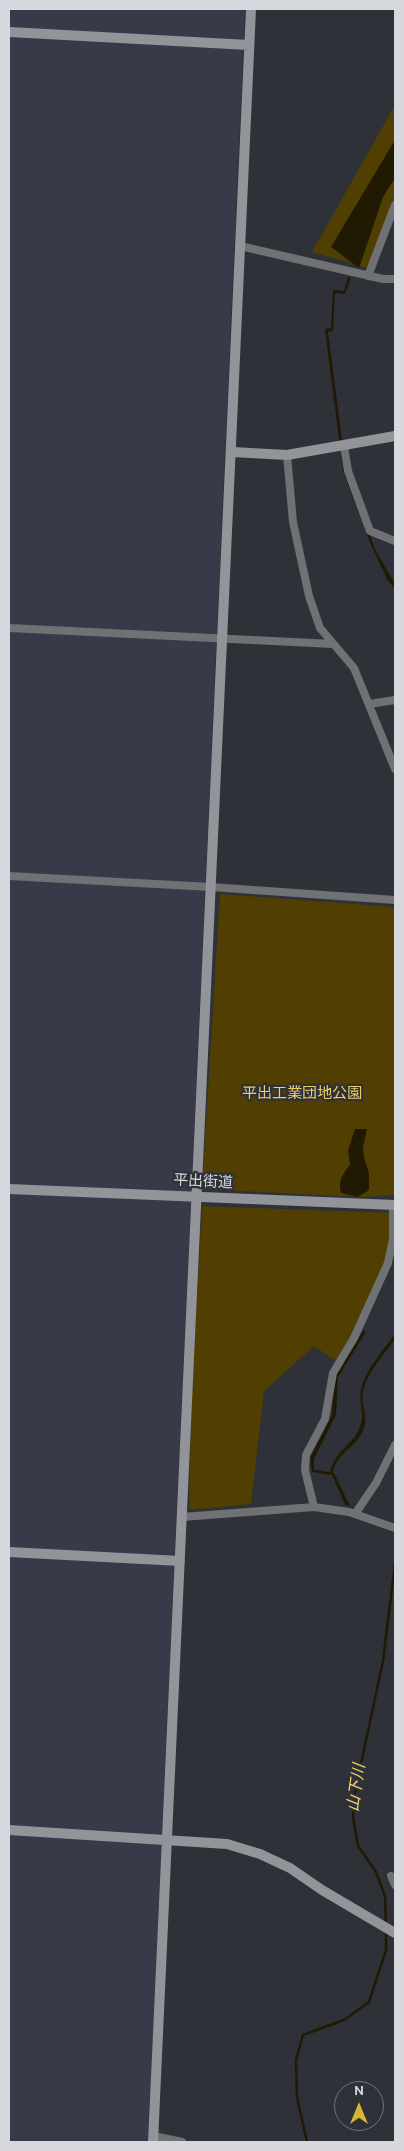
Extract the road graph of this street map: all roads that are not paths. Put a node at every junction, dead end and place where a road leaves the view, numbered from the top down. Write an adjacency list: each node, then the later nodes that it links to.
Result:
1 (251, 9): 3 (street)
2 (9, 32): 3 (street)
3 (249, 45): 5 (street)
4 (395, 205): 6 (street)
5 (240, 246): 6 (street); 10 (street)
6 (368, 276): 7 (street)
7 (395, 279)
8 (395, 436): 9 (street)
9 (344, 446): 11 (street); 12 (street)
10 (232, 452): 11 (street); 14 (street)
11 (287, 455): 15 (street)
12 (395, 542)
13 (9, 628): 14 (street)
14 (222, 640): 15 (street); 20 (street)
15 (333, 644): 17 (street)
16 (395, 700): 17 (street)
17 (369, 704): 18 (street)
18 (395, 769)
19 (9, 876): 20 (street)
20 (211, 887): 21 (street); 23 (street)
21 (395, 900)
22 (9, 1189): 23 (street, 平出街道)
23 (197, 1197): 24 (street, 平出街道); 28 (street)
24 (394, 1205): 26 (street)
25 (395, 1445): 27 (street)
26 (314, 1507): 27 (street); 28 (street)
27 (355, 1514): 29 (street)
28 (182, 1517): 31 (street)
29 (395, 1528)
30 (9, 1552): 31 (street)
31 (180, 1561): 33 (street)
32 (9, 1830): 33 (street)
33 (168, 1839): 36 (street); 37 (street)
34 (391, 1876): 35 (street)
35 (395, 1885)
36 (395, 1933)
37 (153, 2139): 38 (street)
38 (182, 2142)

